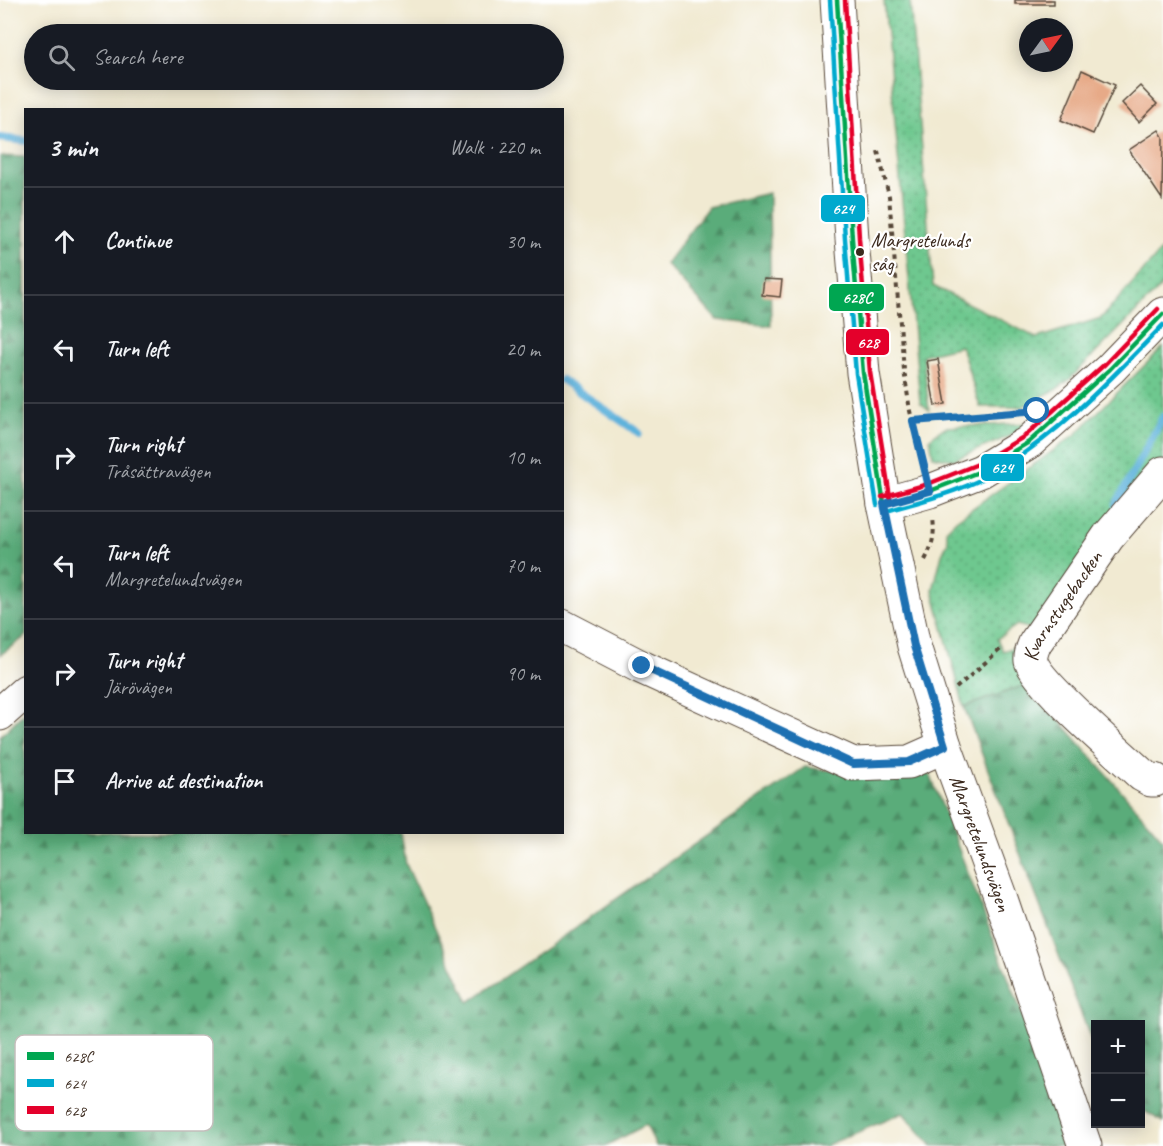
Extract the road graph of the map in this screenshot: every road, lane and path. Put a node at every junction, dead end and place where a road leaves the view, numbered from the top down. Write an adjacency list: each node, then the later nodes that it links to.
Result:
1 (837, 0): 8 (street, Margretelundsvägen)
2 (877, 140): 5 (path)
3 (1163, 314): 7 (street)
4 (1026, 412): 5 (path)
5 (913, 421): 7 (path)
6 (1163, 473): 11 (street, Kvarnstugebacken)
7 (930, 491): 8 (street); 9 (path)
8 (884, 504): 15 (street, Margretelundsvägen)
9 (924, 561)
10 (564, 627): 15 (street)
11 (1035, 643): 13 (path); 16 (street, Kvarnstugebacken)
12 (24, 693): 14 (street)
13 (949, 695)
14 (0, 714)
15 (945, 746): 17 (street, Margretelundsvägen)
16 (1155, 780)
17 (1085, 1146)

